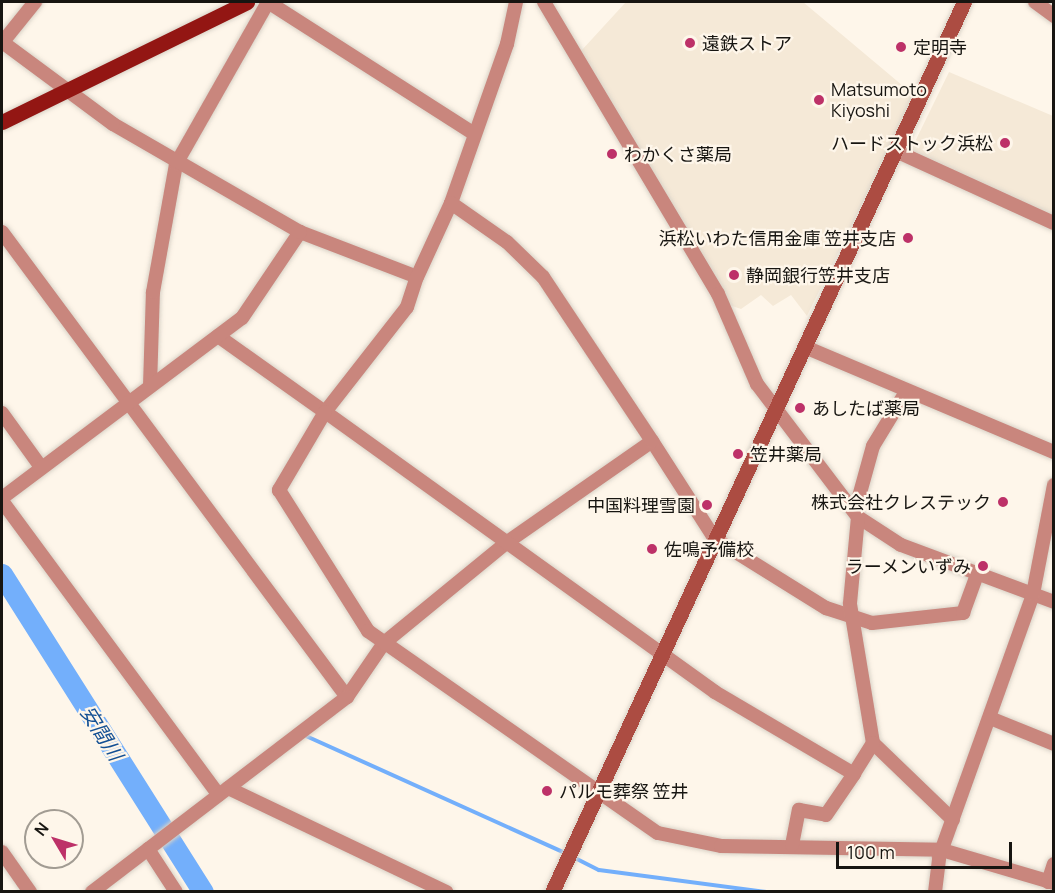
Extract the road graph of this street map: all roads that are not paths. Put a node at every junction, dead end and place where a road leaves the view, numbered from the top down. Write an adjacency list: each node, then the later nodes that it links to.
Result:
1 (34, 2): 9 (street)
2 (247, 2): 10 (main road)
3 (268, 2): 12 (street); 14 (street)
4 (516, 2): 12 (street)
5 (544, 2): 25 (street)
6 (964, 2): 13 (street)
7 (1035, 2): 8 (street)
8 (1053, 16)
9 (2, 42): 10 (street)
10 (63, 92): 11 (main road); 14 (street)
11 (2, 122)
12 (474, 133): 15 (street)
13 (898, 152): 16 (street); 21 (street)
14 (176, 164): 18 (street); 22 (street)
15 (451, 203): 19 (street); 28 (street)
16 (1053, 223)
17 (2, 232): 24 (street)
18 (300, 232): 19 (street); 20 (street)
19 (417, 277): 27 (street)
20 (218, 336): 22 (street); 27 (street)
21 (805, 347): 23 (street); 25 (street)
22 (150, 386): 24 (street)
23 (906, 392): 29 (street); 33 (street)
24 (129, 403): 30 (street); 42 (street)
25 (775, 409): 33 (street); 34 (street)
26 (2, 412): 30 (street)
27 (325, 412): 35 (street); 40 (street)
28 (652, 441): 34 (street); 35 (street)
29 (1053, 452)
30 (41, 467): 32 (street)
31 (1053, 485): 37 (street)
32 (2, 500): 48 (street)
33 (856, 514): 36 (street); 39 (street)
34 (715, 538): 39 (street); 41 (street)
35 (506, 543): 40 (street); 41 (street)
36 (978, 572): 37 (street); 39 (street)
37 (1032, 594): 38 (street); 43 (street)
38 (1053, 602)
39 (852, 618): 44 (street)
40 (384, 643): 42 (street); 47 (street)
41 (663, 654): 46 (street); 47 (street)
42 (347, 697): 48 (street)
43 (990, 718): 45 (street); 49 (street)
44 (873, 742): 46 (street); 49 (street)
45 (1053, 744)
46 (854, 774): 50 (street)
47 (599, 791): 50 (street); 60 (street)
48 (224, 792): 51 (street); 59 (street)
49 (953, 820): 52 (street)
50 (792, 845): 52 (street)
51 (148, 849): 57 (street); 58 (street)
52 (942, 850): 55 (street); 61 (street)
53 (2, 852): 56 (street)
54 (1053, 864): 55 (street)
55 (1051, 883)
56 (30, 891)
57 (92, 891)
58 (176, 891)
59 (446, 891)
60 (552, 891)
61 (935, 891)

